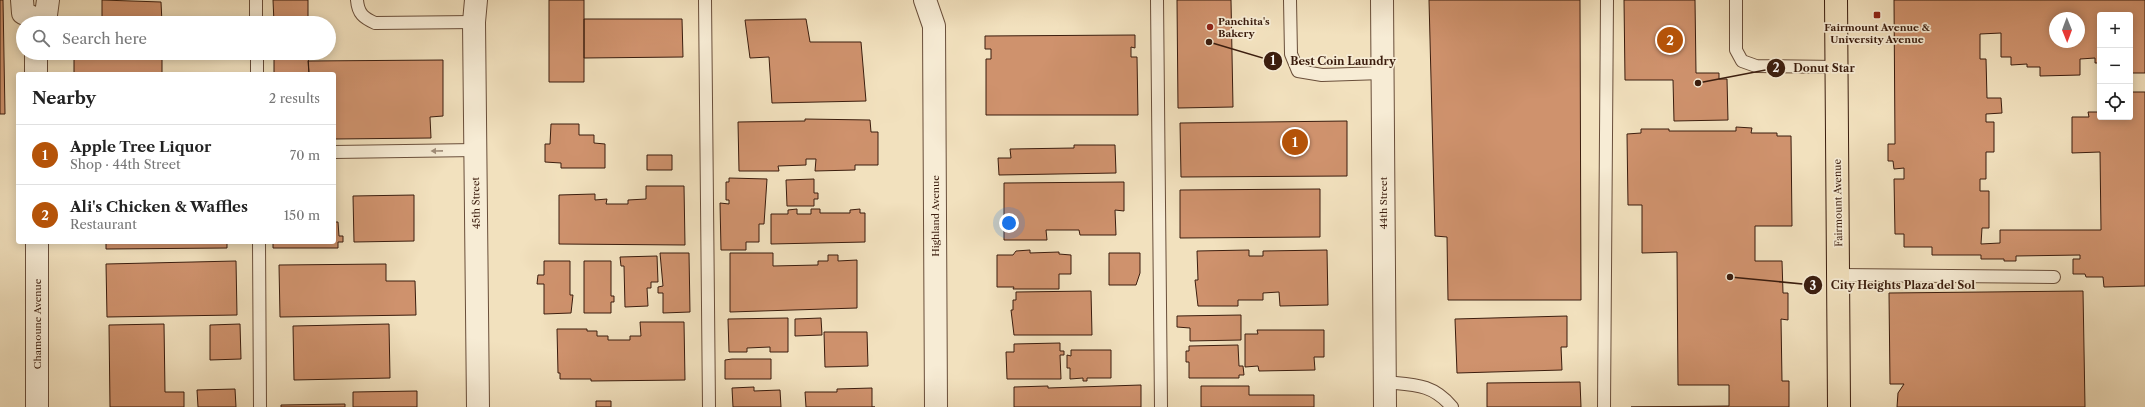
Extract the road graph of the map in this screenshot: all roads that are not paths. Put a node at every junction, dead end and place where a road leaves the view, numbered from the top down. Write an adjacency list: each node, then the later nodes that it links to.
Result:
1 (22, 0): 15 (street)
2 (48, 0): 16 (street)
3 (256, 0): 17 (lane)
4 (358, 0): 18 (lane)
5 (476, 0): 18 (street, 45th Street)
6 (705, 0): 36 (lane)
7 (926, 0): 19 (street, Highland Avenue)
8 (944, 0): 19 (street, Highland Avenue)
9 (1157, 0): 38 (lane)
10 (1290, 0): 25 (lane)
11 (1382, 0): 25 (street, 44th Street)
12 (1607, 0): 41 (lane)
13 (1736, 0): 22 (lane)
14 (1836, 0): 22 (main road, Fairmount Avenue)
15 (28, 16)
16 (44, 16)
17 (256, 16)
18 (474, 22): 26 (street, 45th Street)
19 (934, 26): 37 (street, Highland Avenue)
20 (36, 60): 23 (street)
21 (256, 60): 24 (lane)
22 (1836, 67): 30 (main road, Fairmount Avenue)
23 (36, 72)
24 (257, 72)
25 (1382, 73): 32 (street, 44th Street)
26 (476, 150): 27 (lane, one-way to 27); 35 (street, 45th Street)
27 (336, 152)
28 (37, 244): 33 (street, Chamoune Avenue)
29 (258, 244): 34 (lane)
30 (1839, 275): 31 (lane); 42 (main road, Fairmount Avenue)
31 (2054, 277)
32 (1384, 382): 39 (street, 44th Street); 40 (lane)
33 (37, 407)
34 (260, 407)
35 (478, 407)
36 (709, 407)
37 (936, 407)
38 (1161, 407)
39 (1385, 407)
40 (1452, 407)
41 (1604, 407)
42 (1839, 407)

